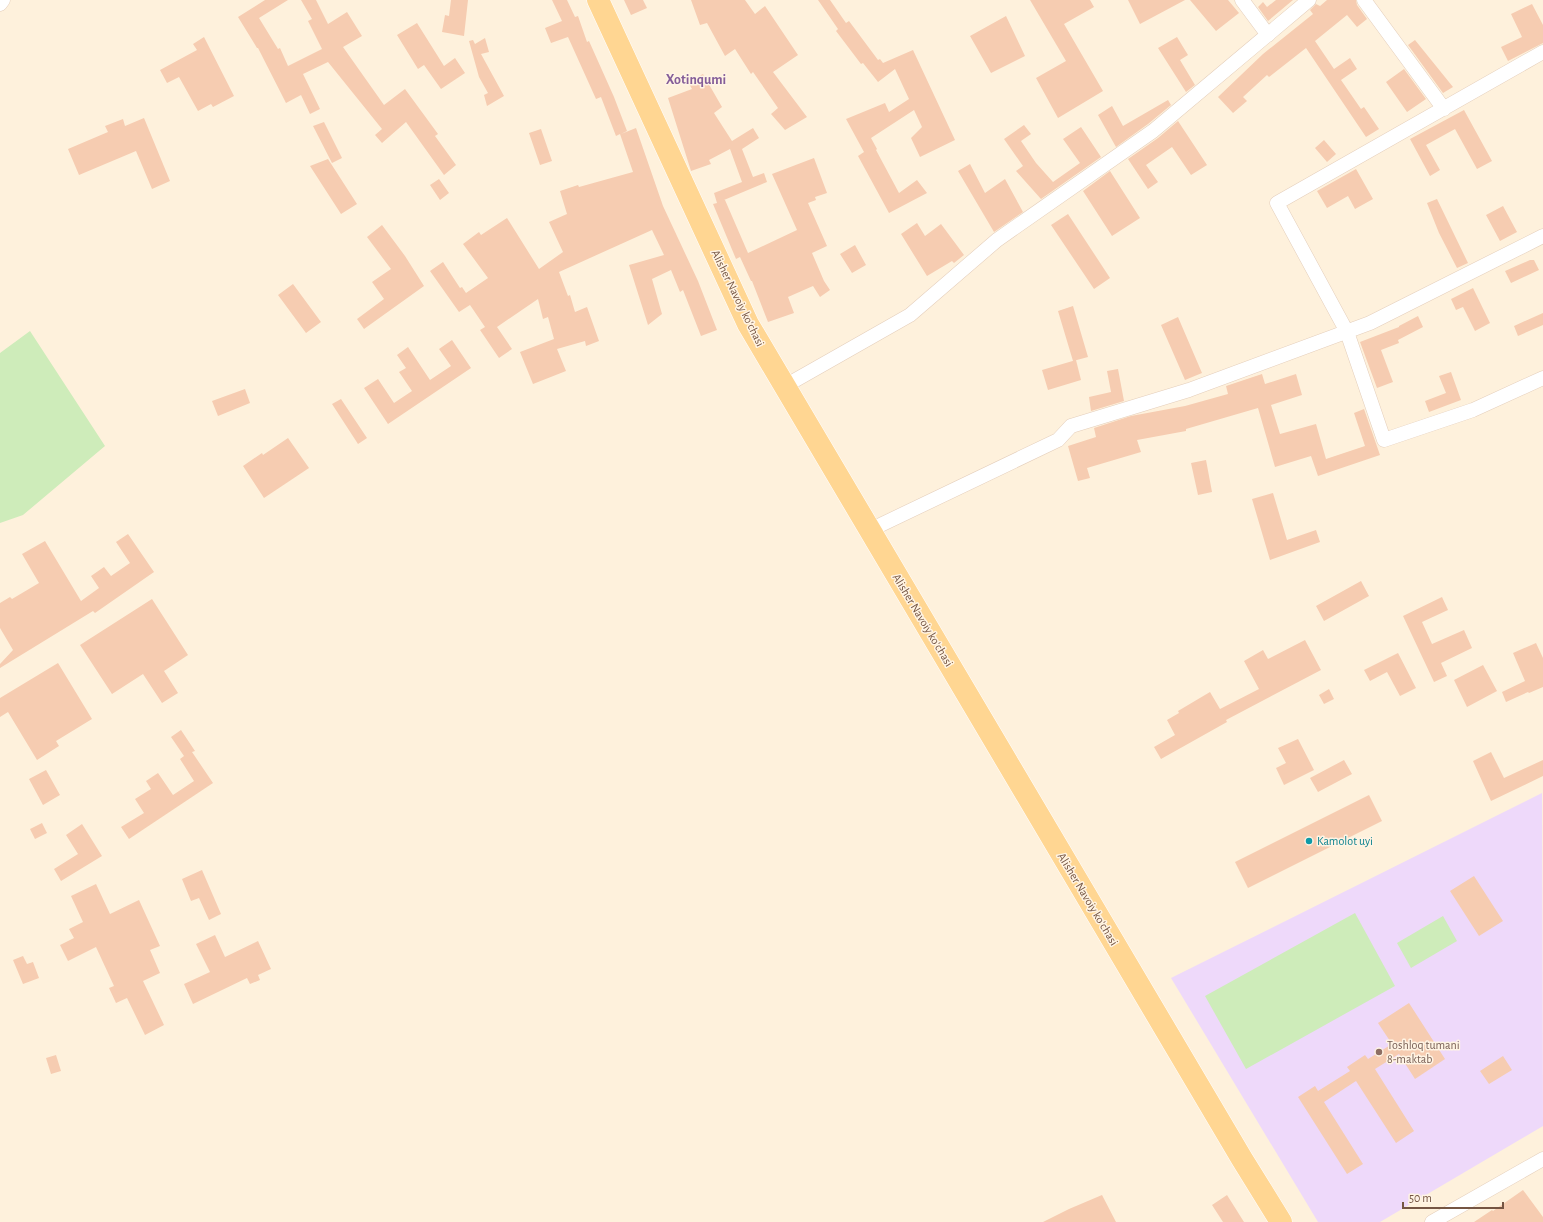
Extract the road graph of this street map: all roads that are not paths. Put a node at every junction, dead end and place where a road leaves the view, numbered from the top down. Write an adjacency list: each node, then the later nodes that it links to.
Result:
1 (3, 0): 6 (street)
2 (598, 0): 13 (main road, Alisher Navoiy koʻchasi)
3 (1242, 0): 7 (street)
4 (1308, 0): 7 (street)
5 (1364, 0): 9 (street)
6 (0, 4)
7 (1268, 35): 13 (street)
8 (1543, 52): 9 (street)
9 (1444, 109): 11 (street)
10 (1543, 236): 11 (street)
11 (1347, 332): 12 (street); 14 (street)
12 (1543, 378)
13 (785, 386): 14 (main road, Alisher Navoiy koʻchasi)
14 (870, 530): 16 (main road, Alisher Navoiy koʻchasi)
15 (1543, 1159): 17 (street)
16 (1281, 1222)
17 (1432, 1222)

